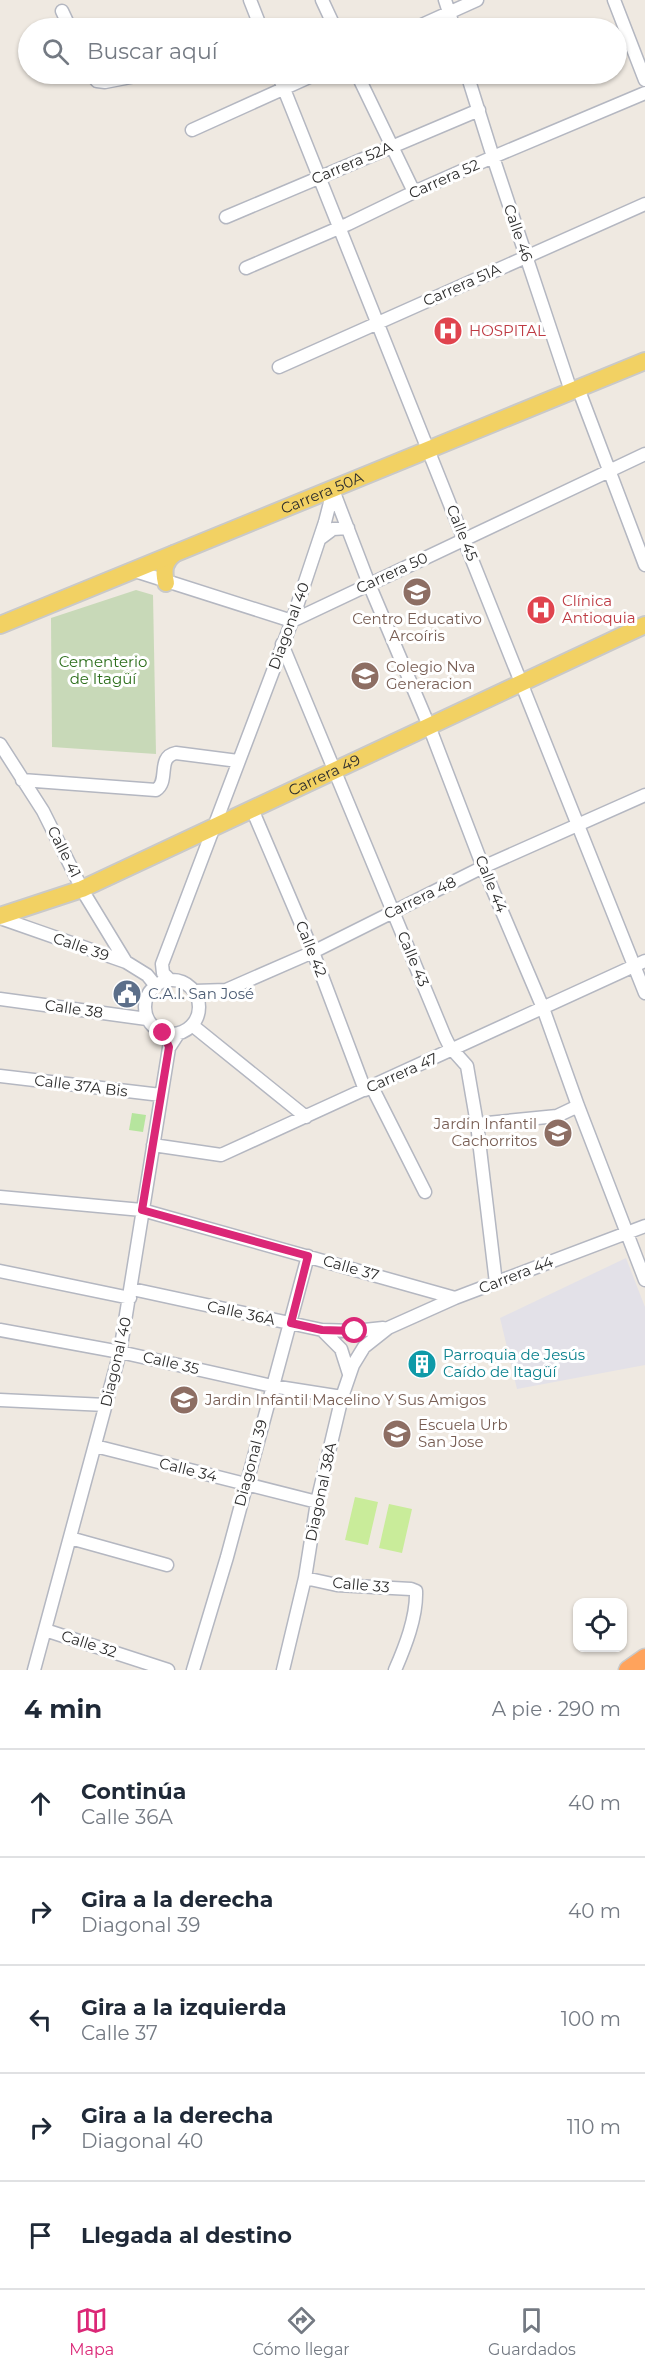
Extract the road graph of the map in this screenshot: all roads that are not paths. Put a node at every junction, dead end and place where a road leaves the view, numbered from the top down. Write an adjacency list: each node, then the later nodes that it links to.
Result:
1 (250, 0): 9 (street)
2 (322, 0): 10 (street)
3 (445, 0): 7 (street)
4 (477, 0): 7 (street)
5 (614, 0): 13 (street)
6 (62, 11): 8 (street)
7 (449, 13): 11 (street); 12 (street)
8 (65, 18)
9 (257, 18)
10 (330, 18)
11 (438, 18)
12 (451, 18)
13 (621, 18)
14 (627, 34): 15 (street)
15 (645, 80)
16 (282, 84): 20 (street, Calle 45)
17 (293, 84): 20 (street)
18 (362, 84): 24 (street)
19 (470, 84): 22 (street, Calle 46)
20 (284, 88): 23 (street); 26 (street, Calle 45)
21 (645, 93): 25 (street, Carrera 52)
22 (479, 110): 24 (street, Carrera 52A); 25 (street, Calle 46)
23 (192, 130)
24 (391, 147): 26 (street, Carrera 52A); 27 (street)
25 (493, 157): 27 (street, Carrera 52); 31 (street, Calle 46)
26 (319, 177): 29 (street, Carrera 52A); 30 (street, Calle 45)
27 (414, 192): 30 (street, Carrera 52)
28 (645, 204): 31 (street, Carrera 51A)
29 (226, 217)
30 (339, 228): 32 (street, Carrera 52); 33 (street, Calle 45)
31 (526, 257): 33 (street, Carrera 51A); 36 (street, Calle 46)
32 (246, 268)
33 (378, 323): 35 (street, Carrera 51A); 37 (street, Calle 45)
34 (645, 361): 36 (main road, Carrera 50A)
35 (279, 367)
36 (575, 390): 37 (main road, Carrera 50A); 39 (street, Calle 46)
37 (428, 450): 40 (main road, Carrera 50A); 43 (street, Calle 45)
38 (645, 454): 39 (street, Carrera 50)
39 (610, 470): 43 (street, Carrera 50); 45 (street, Calle 46)
40 (333, 490): 41 (street, Calle 44); 42 (street, Diagonal 40); 44 (main road, Carrera 50A)
41 (348, 528): 42 (street); 48 (street, Calle 44)
42 (321, 538): 49 (street, Diagonal 40)
43 (465, 539): 48 (street, Carrera 50); 53 (street, Calle 45)
44 (174, 554): 46 (main road, Carrera 50A); 47 (main road)
45 (645, 565)
46 (132, 570): 47 (street); 50 (main road, Carrera 50A)
47 (166, 583): 49 (street)
48 (369, 584): 49 (street, Carrera 50); 54 (street, Calle 44)
49 (292, 621): 52 (street, Diagonal 40)
50 (0, 625)
51 (645, 625): 53 (main road, Carrera 49)
52 (282, 644): 56 (street, Diagonal 40); 57 (street, Calle 43)
53 (520, 682): 54 (main road, Carrera 49); 61 (street, Calle 45)
54 (429, 726): 57 (main road, Carrera 49); 63 (street, Calle 44)
55 (0, 744): 58 (street, Calle 41)
56 (238, 761): 58 (street); 62 (street, Diagonal 40)
57 (336, 771): 60 (main road, Carrera 49); 65 (street, Calle 43)
58 (22, 780): 64 (street, Calle 41)
59 (645, 795): 61 (street, Carrera 48)
60 (252, 809): 62 (main road, Carrera 49); 67 (street, Calle 42)
61 (577, 827): 63 (street, Carrera 48); 69 (street, Calle 45)
62 (213, 828): 64 (main road, Carrera 49); 70 (street, Diagonal 40)
63 (483, 867): 65 (street, Carrera 48); 75 (street, Calle 44)
64 (82, 889): 66 (main road, Carrera 49); 68 (street, Calle 41)
65 (393, 911): 67 (street, Carrera 48); 81 (street, Calle 43)
66 (0, 917): 68 (street, Calle 39)
67 (314, 952): 72 (street, Carrera 48); 83 (street, Calle 42)
68 (126, 962): 71 (street, Calle 39)
69 (640, 964): 73 (street, Calle 45); 75 (street, Carrera 47)
70 (170, 980): 71 (street); 72 (street)
71 (156, 986): 76 (street)
72 (194, 991): 77 (street)
73 (645, 993)
74 (0, 999): 76 (street, Calle 38)
75 (543, 1008): 81 (street, Carrera 47); 85 (street, Calle 44)
76 (147, 1019): 78 (street)
77 (192, 1025): 79 (street); 86 (street)
78 (163, 1033): 79 (street); 80 (street)
79 (178, 1034): 80 (street, Diagonal 40)
80 (169, 1047): 84 (street, Diagonal 40)
81 (454, 1050): 83 (street, Carrera 47); 87 (street, Calle 43)
82 (0, 1076): 84 (street, Calle 37A Bis)
83 (368, 1088): 86 (street, Carrera 47); 89 (street, Calle 42)
84 (161, 1095): 88 (street, Diagonal 40)
85 (578, 1106): 87 (street); 93 (street, Calle 44)
86 (306, 1117): 88 (street, Carrera 47)
87 (477, 1124): 97 (street, Calle 43)
88 (153, 1145): 91 (street, Diagonal 40)
89 (425, 1192)
90 (0, 1197): 91 (street, Calle 37)
91 (142, 1210): 94 (street, Calle 37); 98 (street, Diagonal 40)
92 (645, 1226): 93 (street, Carrera 44)
93 (626, 1233): 96 (street, Calle 44); 97 (street, Carrera 44)
94 (308, 1256): 99 (street, Calle 37); 100 (street, Diagonal 39)
95 (0, 1271): 98 (street, Calle 36A)
96 (645, 1280)
97 (496, 1283): 99 (street, Carrera 44)
98 (131, 1293): 100 (street, Calle 36A); 104 (street, Diagonal 40)
99 (455, 1298): 101 (street, Carrera 44)
100 (291, 1323): 103 (street, Calle 36A); 106 (street, Diagonal 39)
101 (388, 1328): 103 (street, Calle 36A); 105 (street, Diagonal 38A)
102 (0, 1330): 104 (street, Calle 35)
103 (322, 1330): 105 (street)
104 (120, 1352): 106 (street, Calle 35); 109 (street, Diagonal 40)
105 (349, 1374): 107 (street, Diagonal 38A)
106 (272, 1386): 107 (street, Calle 35); 111 (street, Diagonal 39)
107 (342, 1398): 112 (street, Diagonal 38A)
108 (0, 1400): 109 (street)
109 (106, 1405): 110 (street, Diagonal 40)
110 (95, 1446): 111 (street, Calle 34); 113 (street, Diagonal 40)
111 (245, 1484): 112 (street, Calle 34); 120 (street, Diagonal 39)
112 (317, 1502): 115 (street, Diagonal 38A)
113 (70, 1538): 114 (street); 116 (street, Diagonal 40)
114 (167, 1566)
115 (305, 1578): 121 (street, Diagonal 38A); 122 (street, Calle 33)
116 (45, 1630): 118 (street, Diagonal 40); 119 (street, Calle 32)
117 (645, 1658): 123 (highway)
118 (34, 1670)
119 (168, 1670)
120 (193, 1670)
121 (283, 1670)
122 (395, 1670)
123 (628, 1670)

